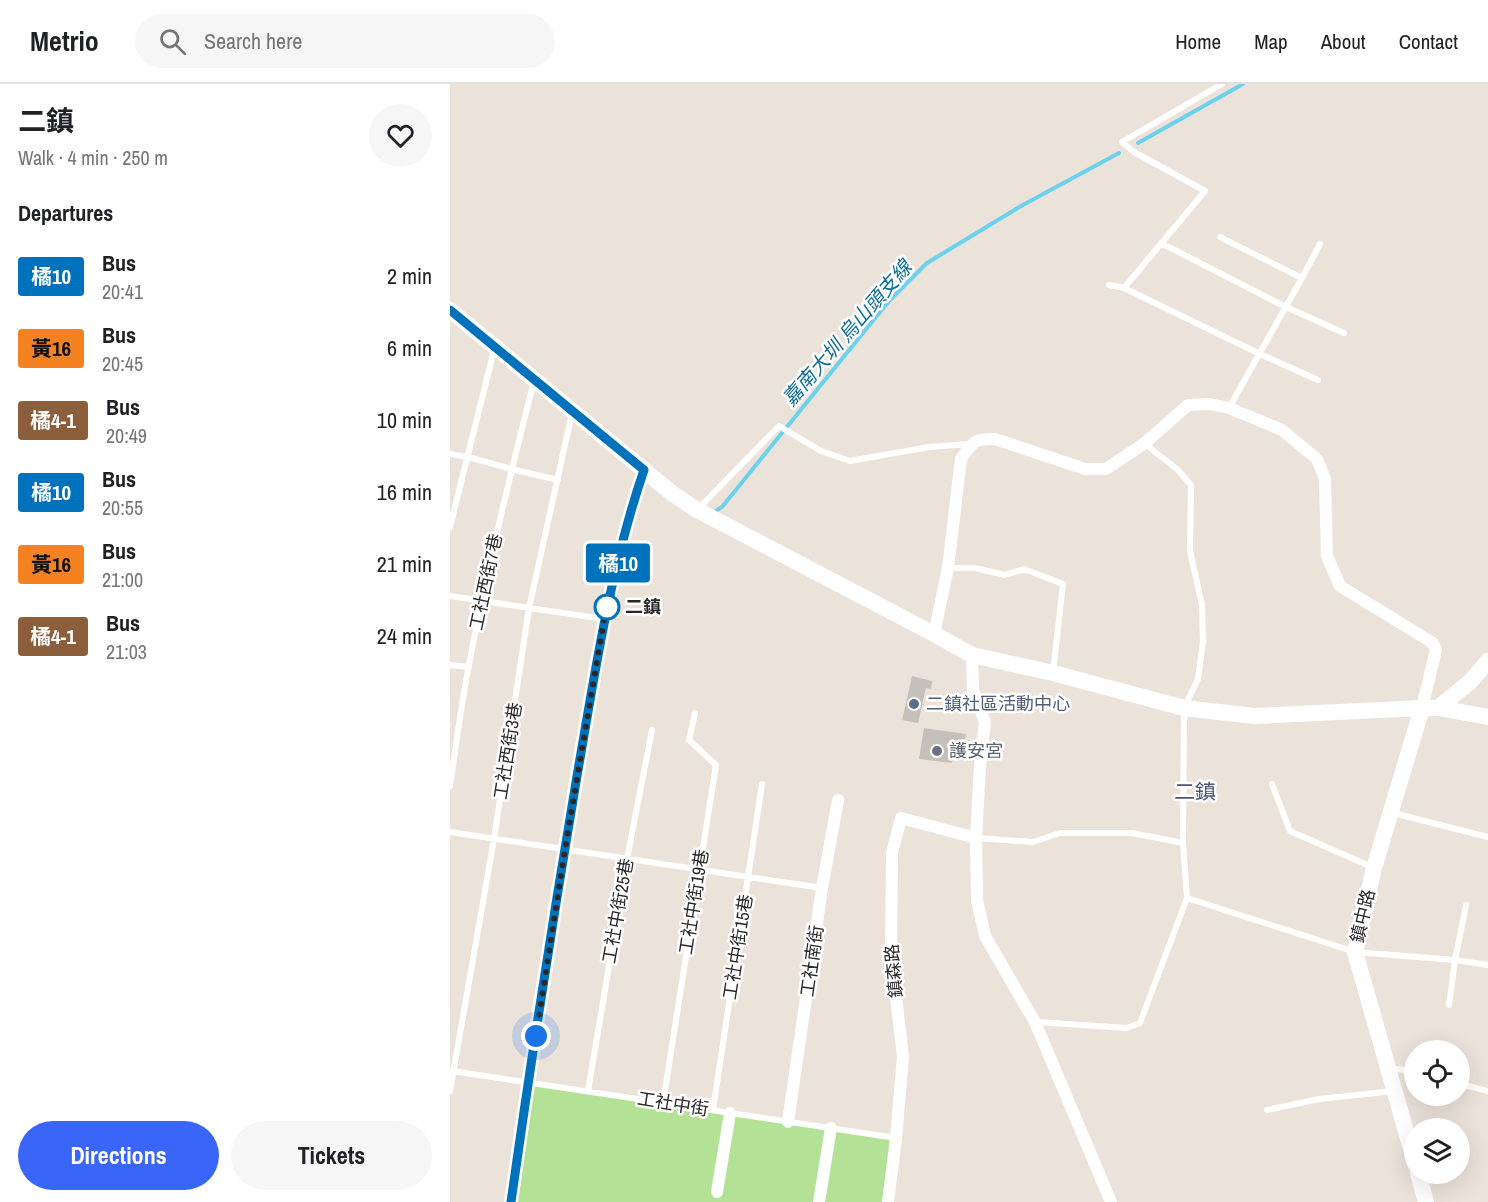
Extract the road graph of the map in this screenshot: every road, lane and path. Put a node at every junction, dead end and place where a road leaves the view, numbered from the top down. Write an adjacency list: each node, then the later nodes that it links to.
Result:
1 (1222, 84): 3 (lane)
2 (1220, 237): 5 (lane)
3 (1161, 243): 7 (lane); 8 (lane)
4 (1320, 244): 5 (lane)
5 (1302, 278): 8 (lane)
6 (1109, 285): 7 (lane)
7 (1124, 288): 12 (lane)
8 (1286, 307): 10 (lane); 12 (lane)
9 (450, 310): 11 (street)
10 (1344, 333)
11 (495, 346): 13 (street); 20 (lane)
12 (1260, 354): 14 (lane); 15 (lane)
13 (535, 380): 16 (street); 21 (lane, 工社西街7巷)
14 (1318, 380)
15 (1229, 408): 17 (street); 38 (street)
16 (572, 412): 22 (street); 23 (lane, 工社西街3巷)
17 (1145, 443): 18 (street); 37 (lane)
18 (971, 444): 24 (lane); 26 (street)
19 (450, 454): 20 (lane)
20 (468, 457): 21 (lane); 25 (lane)
21 (511, 469): 23 (lane); 28 (lane, 工社西街7巷)
22 (644, 470): 24 (street); 30 (street)
23 (558, 480): 29 (lane, 工社西街3巷)
24 (698, 510): 31 (street)
25 (450, 528)
26 (948, 568): 31 (street); 36 (lane)
27 (450, 596): 28 (lane)
28 (482, 601): 29 (lane); 35 (lane, 工社西街7巷)
29 (529, 608): 30 (lane); 49 (lane, 工社西街3巷)
30 (604, 620): 52 (street)
31 (934, 634): 32 (street)
32 (972, 655): 36 (street); 50 (street)
33 (1488, 661): 38 (street)
34 (450, 665): 35 (lane)
35 (469, 667): 44 (lane, 工社西街7巷)
36 (1053, 673): 37 (street)
37 (1184, 708): 38 (street); 51 (lane)
38 (1430, 708): 40 (street); 46 (street, 鎮中路)
39 (695, 713): 55 (lane, 工社中街19巷)
40 (1488, 717)
41 (652, 730): 53 (lane, 工社中街25巷)
42 (762, 784): 56 (lane, 工社中街15巷)
43 (1272, 784): 54 (lane)
44 (450, 786)
45 (838, 800): 57 (street, 工社南街)
46 (1390, 813): 48 (lane); 54 (street, 鎮中路)
47 (450, 832): 49 (lane)
48 (1488, 837)
49 (494, 838): 52 (lane); 67 (lane, 工社西街3巷)
50 (976, 838): 51 (lane); 64 (street); 81 (street, 鎮森路)
51 (1183, 843): 58 (lane)
52 (565, 849): 53 (lane); 68 (street)
53 (627, 859): 55 (lane); 71 (lane, 工社中街25巷)
54 (1374, 868): 60 (street, 鎮中路)
55 (699, 869): 56 (lane); 74 (lane, 工社中街19巷)
56 (749, 877): 57 (lane); 75 (lane, 工社中街15巷)
57 (822, 888): 78 (street, 工社南街)
58 (1187, 898): 60 (lane); 64 (lane)
59 (1466, 905): 61 (lane)
60 (1355, 952): 61 (lane); 65 (street, 鎮中路)
61 (1455, 960): 62 (lane); 63 (lane)
62 (1488, 965)
63 (1449, 1005)
64 (1035, 1022): 87 (street)
65 (1389, 1068): 66 (lane); 72 (street, 鎮中路)
66 (1404, 1070)
67 (452, 1071): 68 (lane, 工社中街); 70 (lane, 工社西街3巷)
68 (528, 1082): 71 (lane, 工社中街); 84 (street)
69 (1470, 1086): 73 (lane)
70 (450, 1091)
71 (588, 1091): 74 (lane, 工社中街)
72 (1395, 1091): 76 (lane); 79 (street, 鎮中路)
73 (1488, 1091)
74 (663, 1103): 75 (lane, 工社中街)
75 (713, 1110): 77 (lane, 工社中街)
76 (1267, 1110)
77 (729, 1113): 78 (lane, 工社中街); 83 (street)
78 (788, 1122): 80 (lane, 工社中街)
79 (1404, 1124)
80 (831, 1128): 81 (lane, 工社中街); 85 (street)
81 (896, 1138): 86 (street, 鎮森路)
82 (1421, 1184): 88 (street)
83 (717, 1192)
84 (511, 1202)
85 (819, 1202)
86 (888, 1202)
87 (1111, 1202)
88 (1426, 1202)

